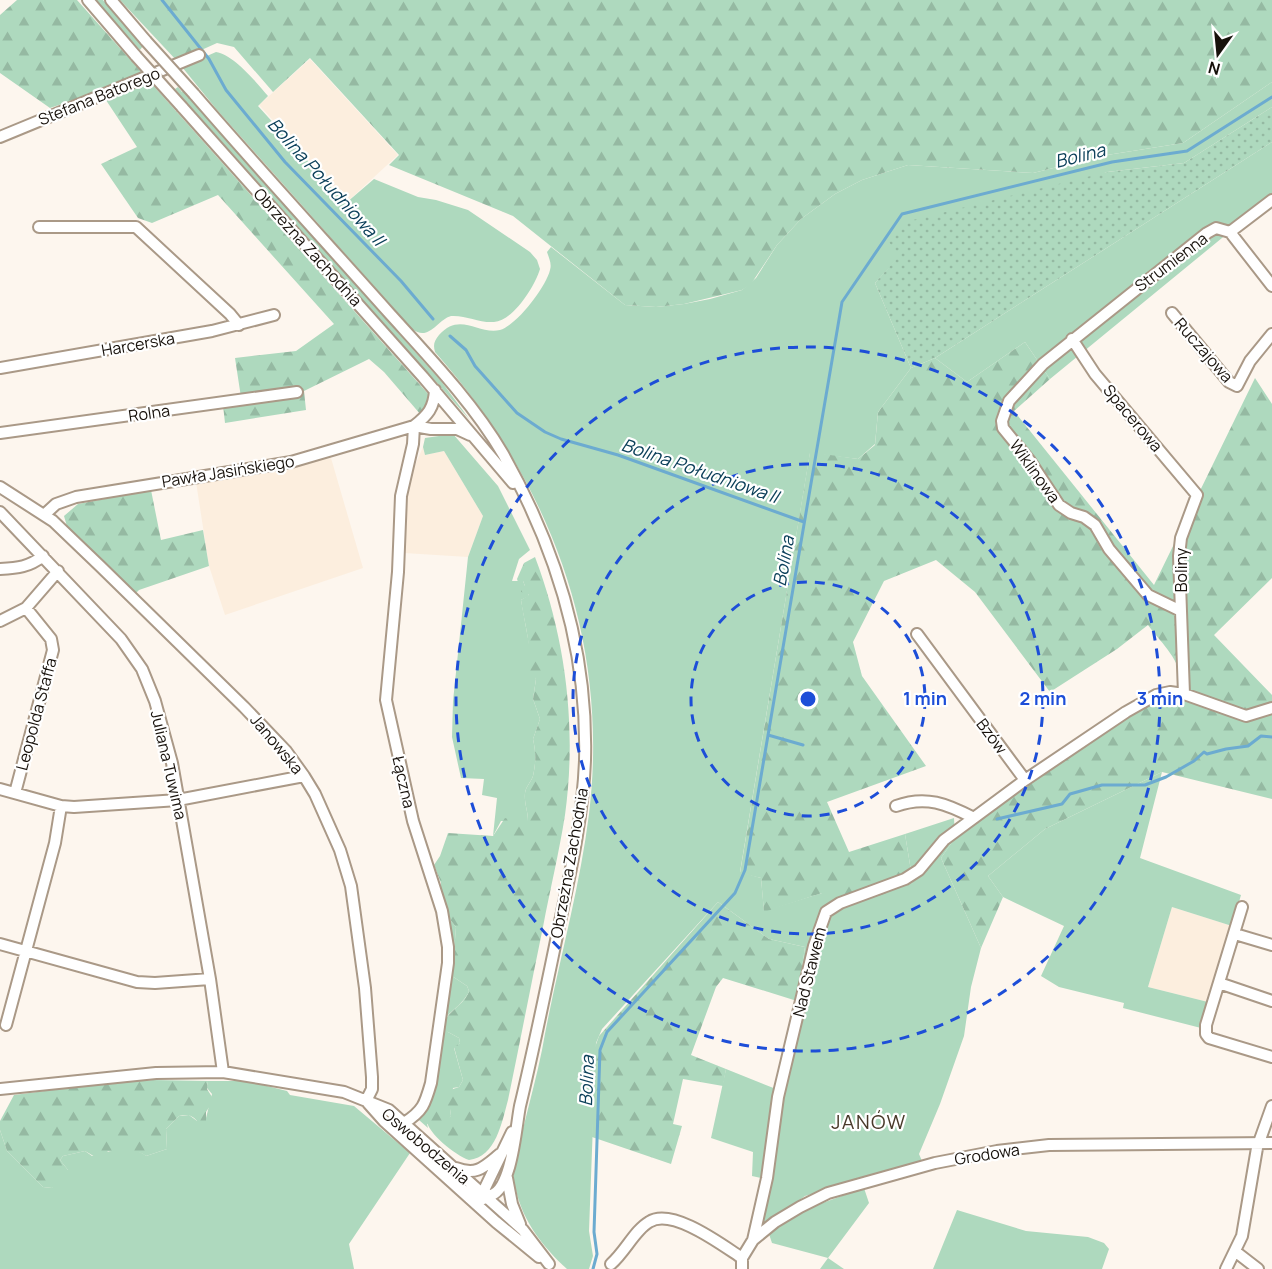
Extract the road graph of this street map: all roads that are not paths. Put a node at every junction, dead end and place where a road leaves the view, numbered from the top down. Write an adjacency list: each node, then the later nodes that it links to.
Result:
1 (88, 0): 15 (street, Obrzeżna Zachodnia, bridge)
2 (111, 0): 23 (street, Obrzeżna Zachodnia, bridge)
3 (199, 55): 4 (street, Stefana Batorego)
4 (0, 137)
5 (1272, 200): 7 (street, Strumienna)
6 (39, 227): 11 (street)
7 (1230, 232): 8 (street); 13 (street, Strumienna)
8 (1272, 286)
9 (1172, 313): 12 (street, Ruczajowa)
10 (274, 315): 11 (street, Harcerska)
11 (239, 325): 14 (street, Harcerska)
12 (1272, 334)
13 (1072, 339): 21 (street, Spacerowa); 30 (street, Wiklinowa)
14 (0, 368)
15 (435, 390): 17 (street); 19 (street, Obrzeżna Zachodnia)
16 (297, 392): 18 (street, Rolna)
17 (414, 426): 19 (street, Pawła Jasińskiego); 25 (street, Pawła Jasińskiego); 57 (street, Łączna)
18 (0, 433)
19 (473, 436): 23 (street, Obrzeżna Zachodnia)
20 (0, 487): 22 (street, Janowska)
21 (1197, 495): 30 (street, Boliny)
22 (14, 496): 24 (street); 25 (street, Janowska)
23 (525, 497): 58 (street, Obrzeżna Zachodnia)
24 (1, 513): 26 (street, Juliana Tuwima)
25 (44, 515): 35 (street, Janowska)
26 (43, 556): 27 (street); 28 (street, Juliana Tuwima)
27 (0, 569)
28 (58, 571): 29 (street); 39 (street, Juliana Tuwima)
29 (26, 608): 31 (street); 38 (street, Leopolda Staffa)
30 (1181, 611): 33 (street)
31 (0, 621)
32 (916, 634): 36 (street, Bzów)
33 (1184, 694): 34 (street, Nad Stawem); 36 (street, Nad Stawem)
34 (1272, 708)
35 (304, 776): 39 (street); 55 (street, Janowska)
36 (1025, 780): 42 (street, Nad Stawem)
37 (0, 789): 38 (street)
38 (15, 793): 40 (street)
39 (178, 800): 40 (street); 48 (street, Juliana Tuwima)
40 (61, 806): 47 (street)
41 (896, 806): 42 (street)
42 (974, 818): 68 (street, Nad Stawem)
43 (1242, 907): 44 (street)
44 (1234, 934): 46 (street); 49 (street)
45 (0, 944): 47 (street)
46 (1272, 945)
47 (27, 951): 48 (street); 51 (street)
48 (210, 979): 53 (street, Juliana Tuwima)
49 (1219, 983): 50 (street); 52 (street)
50 (1272, 1000)
51 (6, 1025)
52 (1272, 1057)
53 (223, 1072): 54 (street, Oswobodzenia); 55 (street, Oswobodzenia)
54 (0, 1089)
55 (366, 1101): 57 (street, Oswobodzenia); 64 (street, Oswobodzenia)
56 (1272, 1106): 59 (street)
57 (404, 1123): 62 (street, Oswobodzenia)
58 (516, 1126): 61 (street, Obrzeżna Zachodnia); 63 (street, Obrzeżna Zachodnia)
59 (1258, 1142): 60 (street, Grodowa); 68 (street, Grodowa); 69 (street)
60 (1272, 1143)
61 (501, 1152): 62 (street, Obrzeżna Zachodnia); 65 (street, Obrzeżna Zachodnia)
62 (453, 1167): 65 (street, Oswobodzenia)
63 (507, 1175): 65 (street, Oswobodzenia); 67 (street, Oswobodzenia)
64 (460, 1189): 65 (street, Oswobodzenia); 66 (street, Oswobodzenia)
65 (484, 1195): 66 (street); 67 (street, Oswobodzenia)
66 (488, 1214): 72 (street, Oswobodzenia)
67 (524, 1230): 72 (street, Oswobodzenia)
68 (753, 1240): 71 (street, Grodowa)
69 (1236, 1252): 73 (street); 74 (street)
70 (611, 1264): 71 (street)
71 (742, 1264)
72 (552, 1267)
73 (1226, 1269)
74 (1258, 1269)

